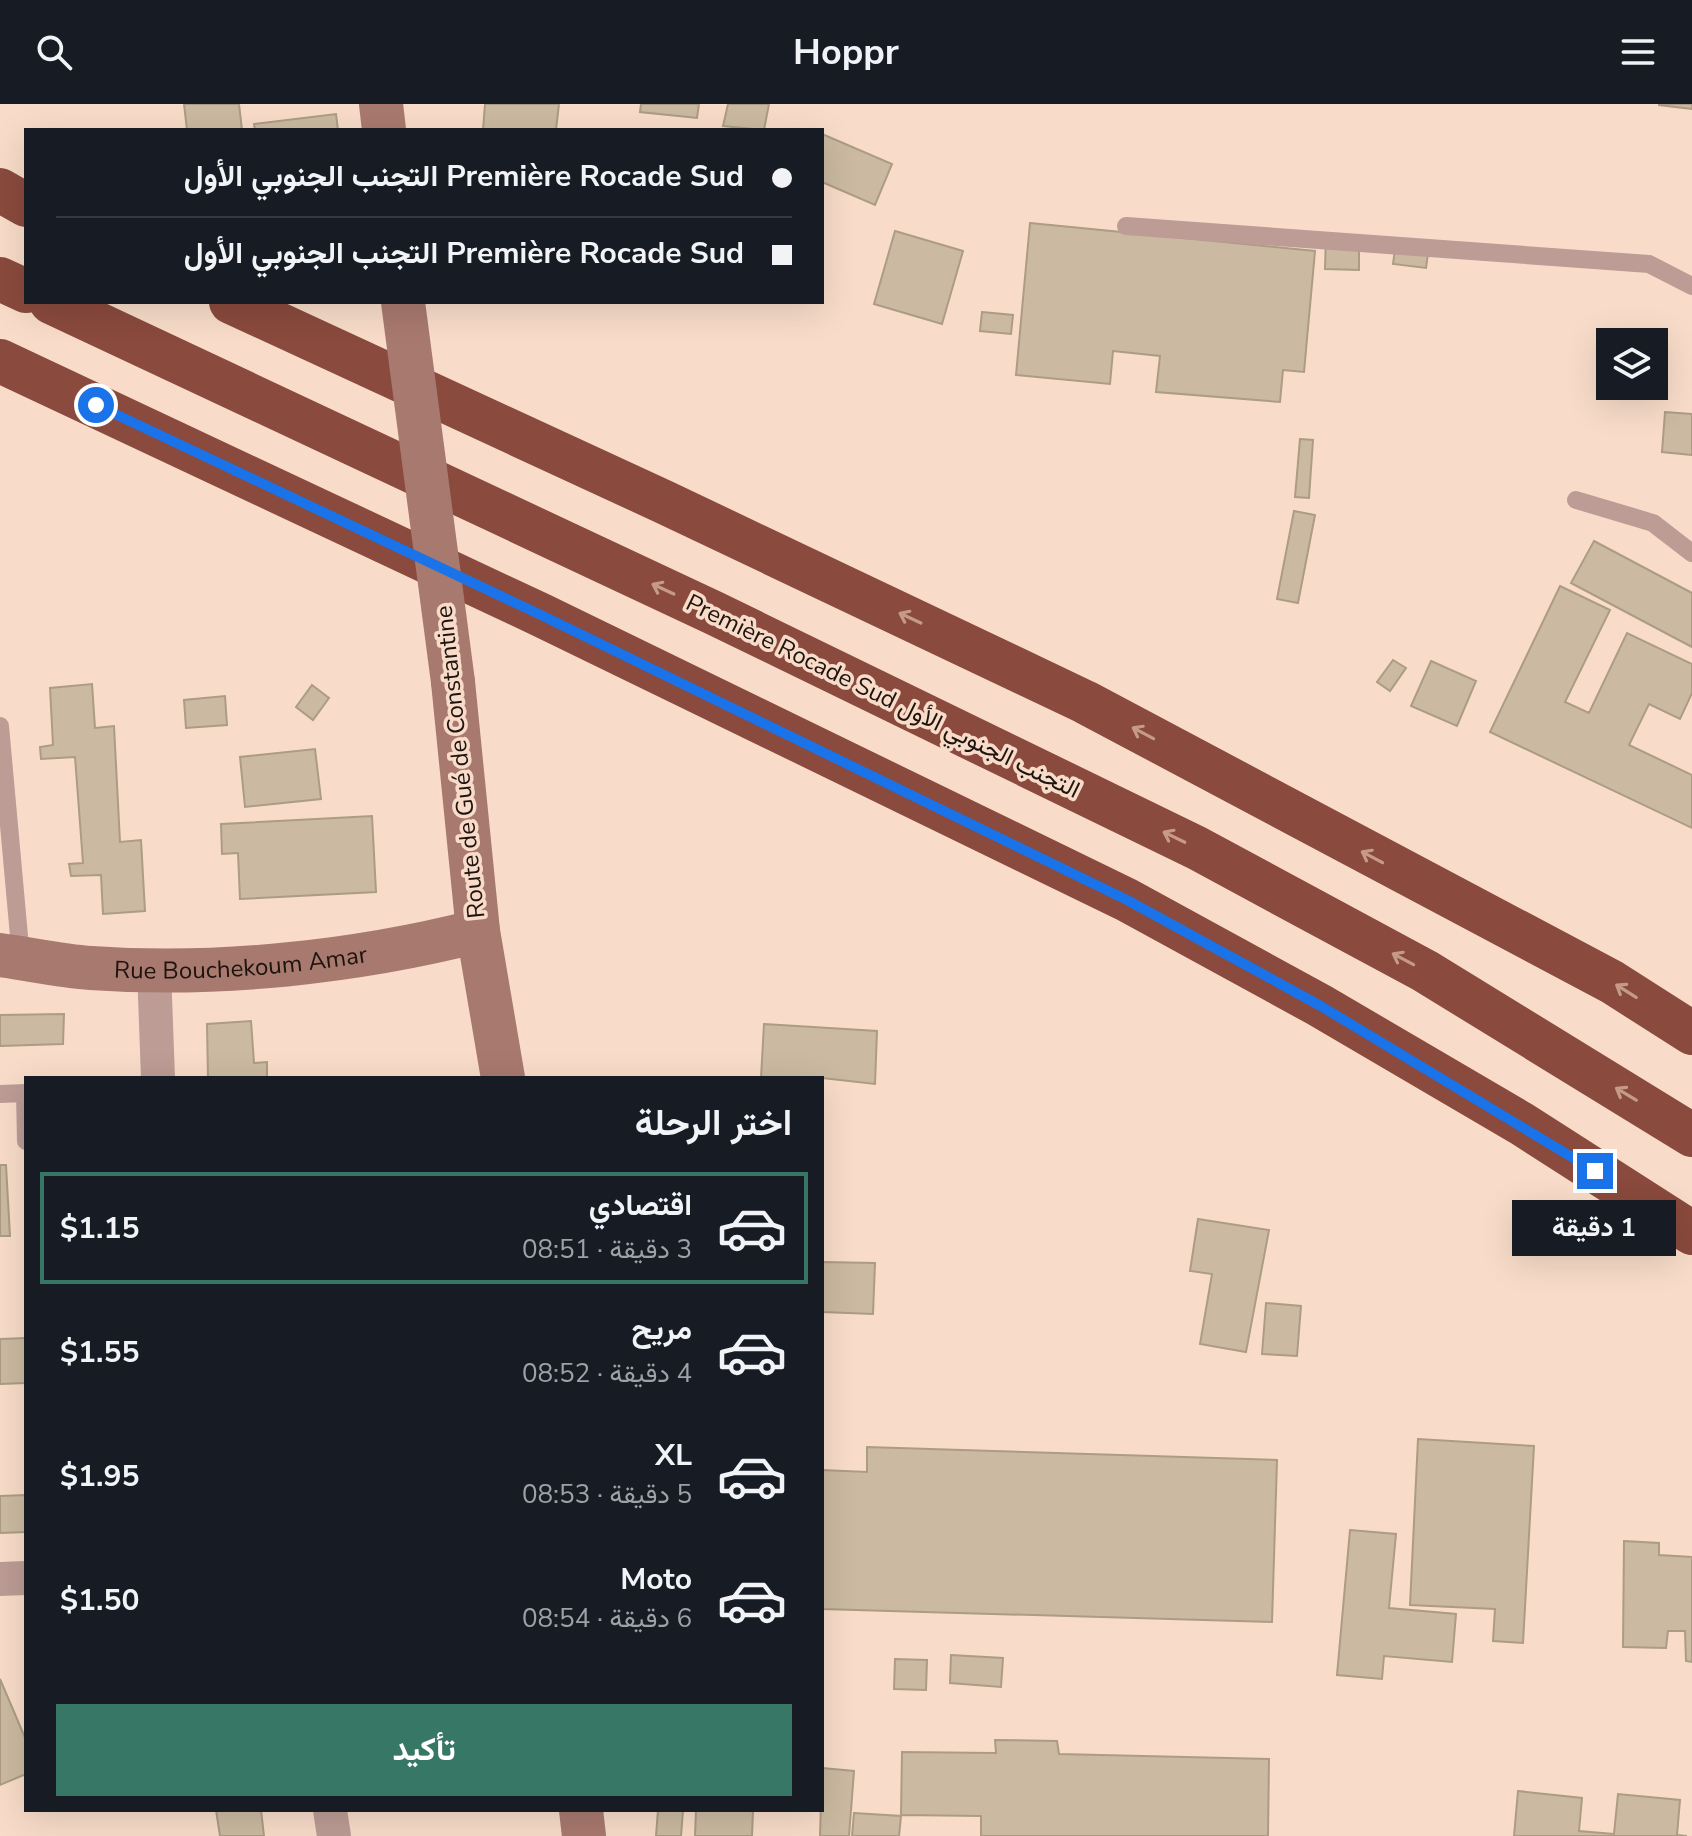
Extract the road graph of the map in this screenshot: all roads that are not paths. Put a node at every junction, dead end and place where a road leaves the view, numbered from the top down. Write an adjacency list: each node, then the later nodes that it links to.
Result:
1 (381, 104): 2 (main road)
2 (384, 128)
3 (0, 190): 5 (highway)
4 (0, 197): 6 (highway)
5 (24, 206)
6 (24, 206)
7 (1126, 226): 9 (lane)
8 (0, 279): 10 (highway)
9 (1692, 286)
10 (24, 290)
11 (55, 304): 26 (highway, Première Rocade Sud التجنب الجنوبي الأول, one-way to 11)
12 (235, 304): 21 (highway, one-way to 12)
13 (403, 304): 18 (main road, Route de Gué de Constantine, bridge)
14 (0, 361): 27 (highway)
15 (1576, 500): 16 (lane)
16 (1692, 553)
17 (0, 726): 19 (lane)
18 (478, 931): 20 (main road, Rue Bouchekoum Amar); 23 (main road, Route de Gué de Constantine)
19 (10, 957): 20 (main road, Rue Bouchekoum Amar)
20 (154, 969): 22 (street)
21 (1692, 1033)
22 (158, 1076)
23 (503, 1076)
24 (24, 1093): 25 (lane)
25 (0, 1094)
26 (1692, 1135)
27 (1692, 1233)
28 (24, 1578): 29 (street)
29 (0, 1579)
30 (330, 1812): 32 (street)
31 (581, 1812): 33 (main road)
32 (334, 1836)
33 (584, 1836)

